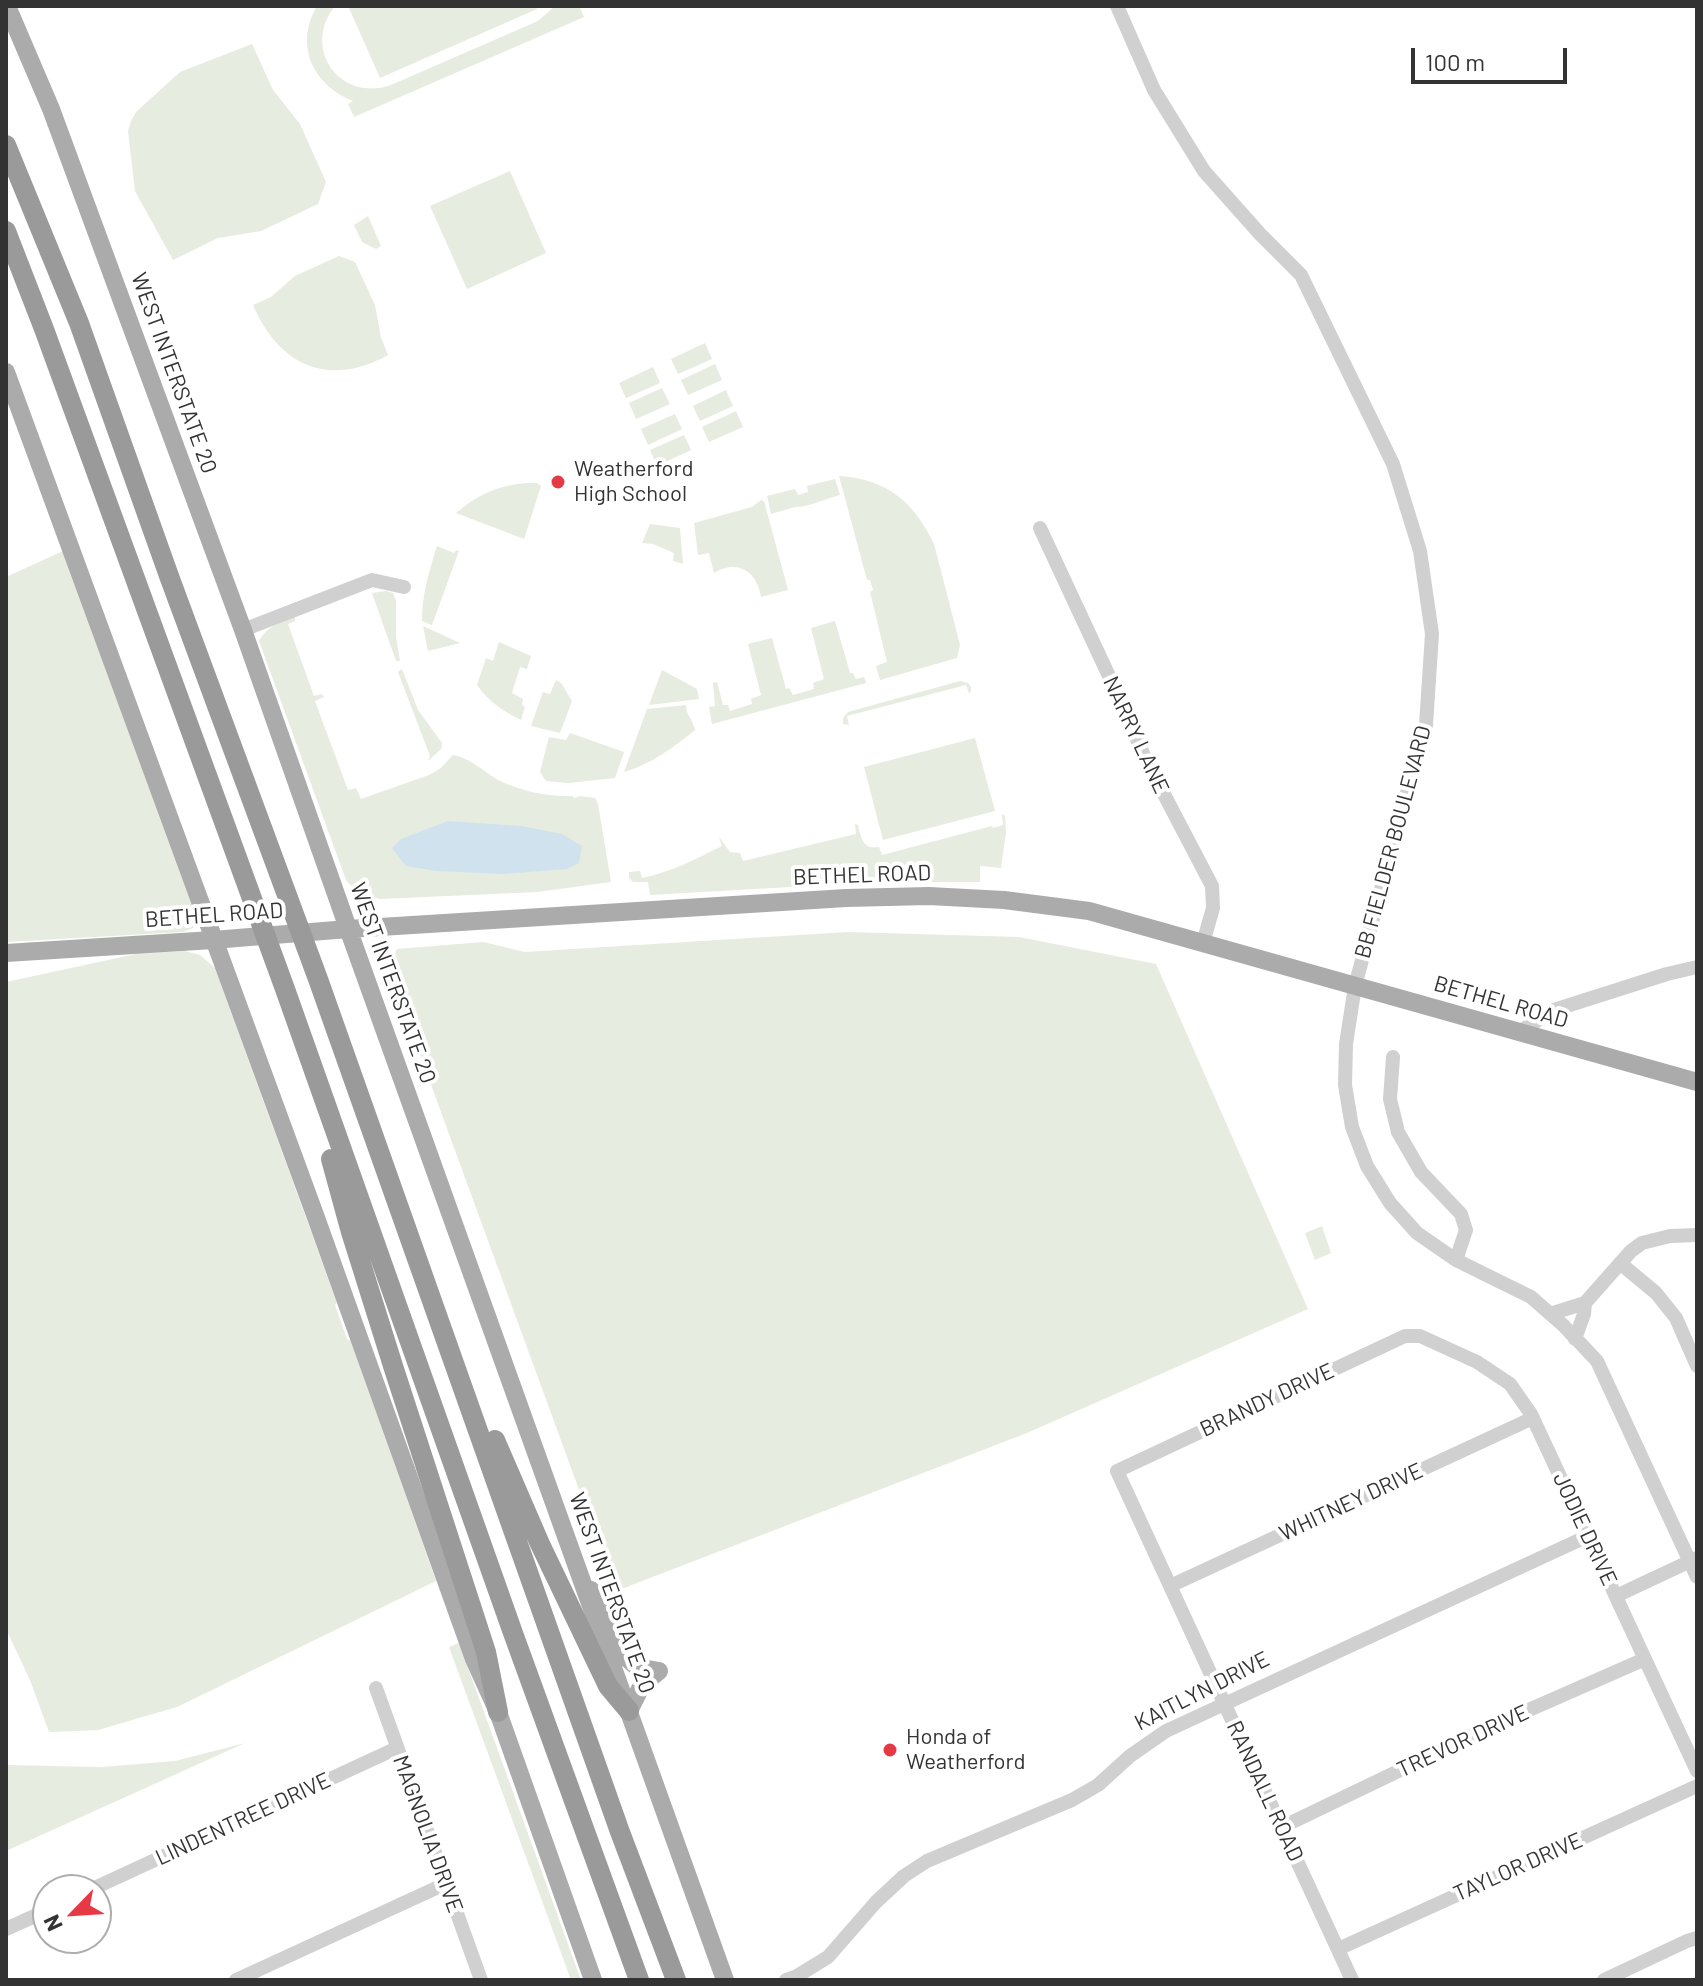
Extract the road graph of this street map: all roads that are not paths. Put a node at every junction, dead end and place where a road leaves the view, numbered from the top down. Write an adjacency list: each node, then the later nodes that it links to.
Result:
1 (7, 6): 8 (main road, WEST INTERSTATE 20)
2 (1117, 6): 14 (street, BB FIELDER BOULEVARD)
3 (6, 145): 26 (highway)
4 (6, 231): 18 (highway)
5 (6, 372): 10 (main road)
6 (1040, 528): 11 (street, NARRY LANE)
7 (404, 587): 8 (street)
8 (243, 630): 9 (main road, WEST INTERSTATE 20)
9 (348, 929): 10 (main road, BETHEL ROAD); 11 (main road, BETHEL ROAD); 33 (main road, WEST INTERSTATE 20)
10 (213, 940): 12 (main road, BETHEL ROAD); 40 (main road)
11 (1203, 943): 14 (main road, BETHEL ROAD)
12 (6, 953)
13 (1697, 967): 15 (street)
14 (1355, 986): 15 (main road, BETHEL ROAD); 20 (street, BB FIELDER BOULEVARD)
15 (1519, 1032): 17 (main road, BETHEL ROAD)
16 (1393, 1057): 20 (street)
17 (1697, 1082)
18 (324, 1104): 40 (highway); 55 (highway)
19 (1697, 1235): 21 (street)
20 (1456, 1260): 23 (street, BB FIELDER BOULEVARD)
21 (1620, 1263): 22 (street); 27 (street)
22 (1585, 1303): 23 (street); 25 (street)
23 (1550, 1314): 25 (street, BB FIELDER BOULEVARD)
24 (1420, 1336): 28 (street, JODIE DRIVE); 29 (street, BRANDY DRIVE)
25 (1575, 1339): 31 (street, BB FIELDER BOULEVARD)
26 (450, 1350): 39 (highway); 56 (highway)
27 (1697, 1366)
28 (1533, 1418): 30 (street, JODIE DRIVE); 34 (street, WHITNEY DRIVE)
29 (1117, 1471): 34 (street, RANDALL ROAD)
30 (1588, 1536): 35 (street, JODIE DRIVE); 38 (street, KAITLYN DRIVE)
31 (1693, 1560): 32 (street, BB FIELDER BOULEVARD); 35 (street)
32 (1697, 1577)
33 (582, 1580): 39 (main road, WEST INTERSTATE 20); 39 (main road)
34 (1170, 1586): 38 (street, RANDALL ROAD)
35 (1616, 1596): 36 (street, JODIE DRIVE)
36 (1645, 1659): 42 (street, JODIE DRIVE); 44 (street, TREVOR DRIVE)
37 (376, 1688): 41 (street, MAGNOLIA DRIVE)
38 (1225, 1704): 44 (street, RANDALL ROAD); 59 (street, KAITLYN DRIVE)
39 (629, 1711): 51 (main road, WEST INTERSTATE 20)
40 (498, 1712): 54 (main road)
41 (397, 1748): 45 (street, LINDENTREE DRIVE); 46 (street, MAGNOLIA DRIVE)
42 (1697, 1771)
43 (1697, 1786): 50 (street, TAYLOR DRIVE)
44 (1282, 1827): 50 (street, RANDALL ROAD)
45 (112, 1880)
46 (445, 1884): 52 (street); 53 (street, MAGNOLIA DRIVE)
47 (32, 1917): 48 (street)
48 (6, 1929)
49 (1697, 1938): 61 (street)
50 (1338, 1949): 60 (street, RANDALL ROAD)
51 (715, 1951): 57 (main road, WEST INTERSTATE 20); 58 (main road)
52 (236, 1980)
53 (481, 1980)
54 (593, 1980)
55 (639, 1980)
56 (676, 1980)
57 (725, 1980)
58 (734, 1980)
59 (786, 1980)
60 (1352, 1980)
61 (1604, 1980)

